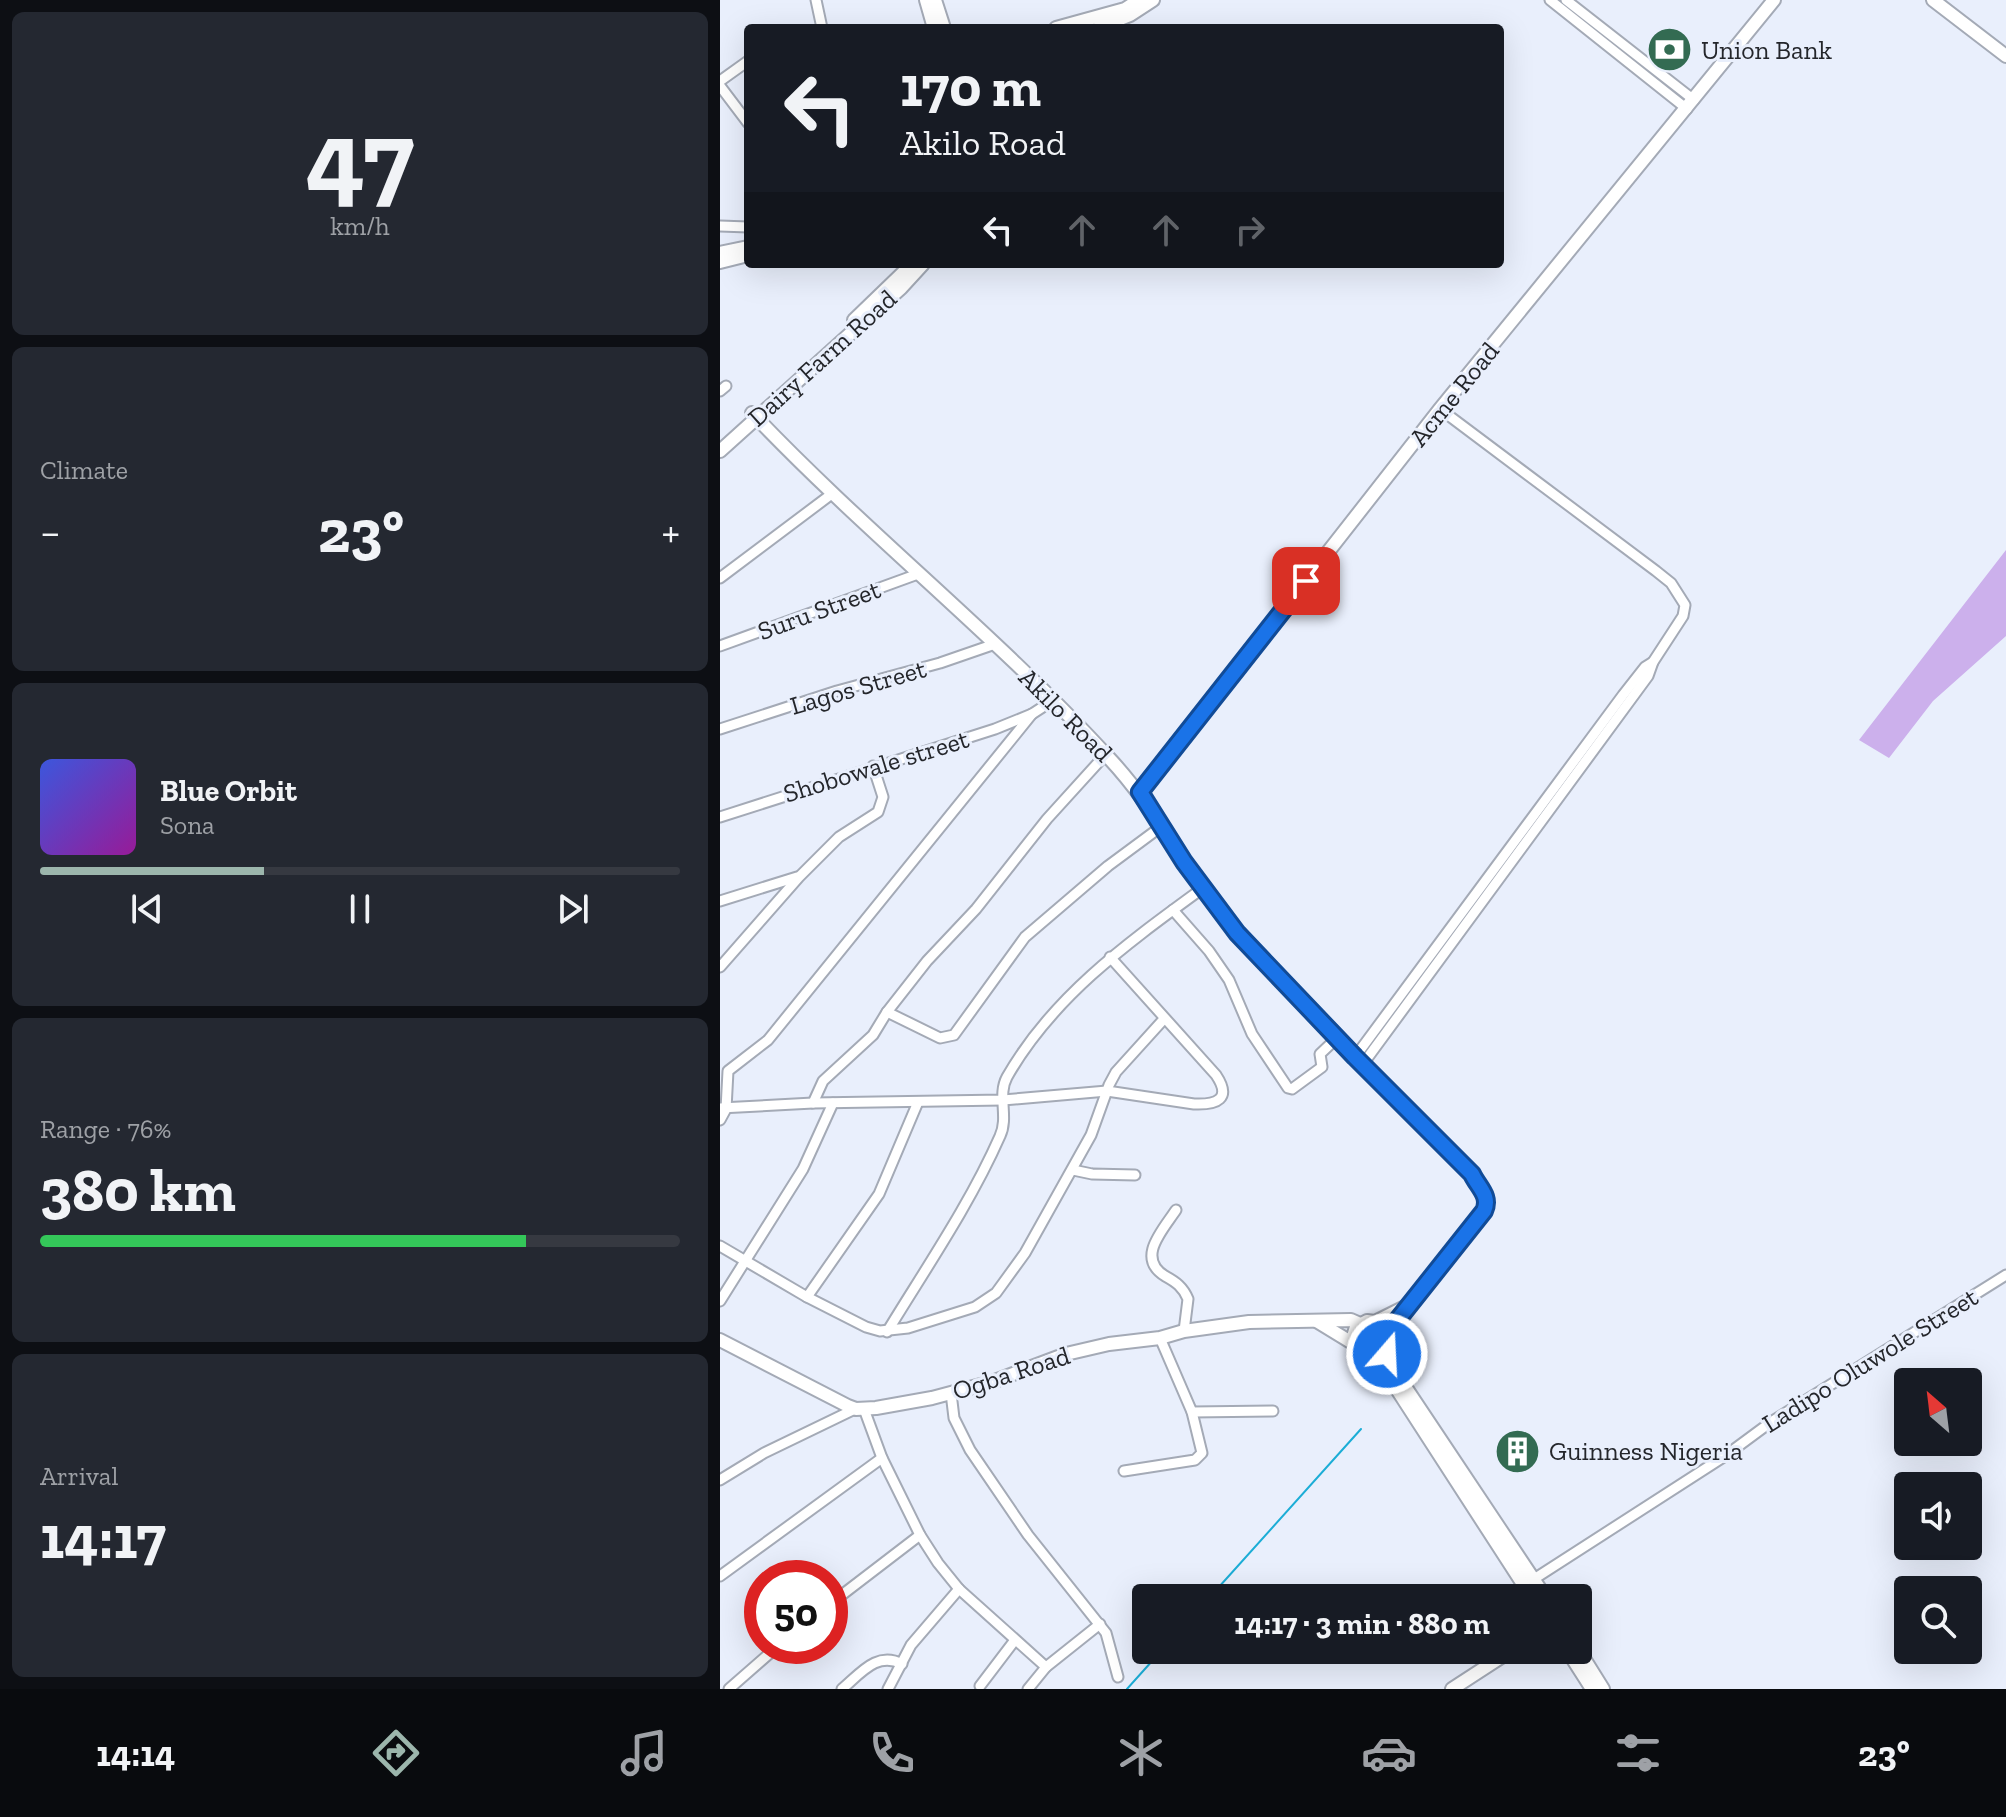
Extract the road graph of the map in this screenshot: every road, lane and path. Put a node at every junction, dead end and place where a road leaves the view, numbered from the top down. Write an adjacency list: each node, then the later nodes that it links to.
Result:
1 (816, 0): 11 (street)
2 (926, 0): 12 (street)
3 (935, 0): 13 (street)
4 (1139, 0): 14 (street)
5 (1153, 0): 15 (street)
6 (1550, 0): 16 (street)
7 (1566, 0): 16 (street)
8 (1774, 0): 21 (street, Acme Road)
9 (1933, 0): 18 (street)
10 (1946, 0): 17 (street)
11 (821, 24)
12 (933, 24)
13 (943, 24)
14 (1072, 24)
15 (1108, 24)
16 (1613, 44): 21 (street)
17 (2006, 47)
18 (2006, 56)
19 (744, 64): 20 (street)
20 (720, 84): 22 (street)
21 (1691, 104): 33 (street, Acme Road)
22 (744, 117)
23 (720, 226): 24 (street)
24 (744, 227)
25 (744, 248): 26 (street)
26 (720, 253)
27 (744, 256): 28 (street)
28 (720, 262)
29 (900, 268): 32 (street)
30 (908, 268): 32 (street, Dairy Farm Road)
31 (919, 268): 34 (street, Dairy Farm Road)
32 (897, 279): 34 (street, Dairy Farm Road)
33 (1440, 409): 47 (street, Acme Road); 59 (street)
34 (755, 415): 35 (street, Dairy Farm Road); 36 (street, Dairy Farm Road); 37 (street, Akilo Road)
35 (720, 442)
36 (720, 451)
37 (833, 493): 38 (street, Akilo Road); 39 (street)
38 (918, 574): 40 (street, Akilo Road); 41 (street, Suru Street)
39 (720, 578)
40 (995, 644): 42 (street, Akilo Road); 44 (street, Lagos Street)
41 (720, 646)
42 (1052, 701): 43 (street); 45 (street, Akilo Road)
43 (1032, 714): 46 (street, Shobowale street); 65 (street)
44 (720, 729)
45 (1106, 754): 47 (street, Akilo Road); 56 (street)
46 (873, 766): 48 (street, Shobowale street); 50 (street)
47 (1140, 792): 49 (street, Akilo Road)
48 (720, 817)
49 (1162, 826): 51 (street, Akilo Road); 56 (street)
50 (799, 877): 52 (street); 55 (street)
51 (1203, 888): 53 (street); 58 (street, Akilo Road)
52 (720, 901)
53 (1173, 910): 54 (street); 58 (street)
54 (1110, 957): 57 (street); 61 (street)
55 (720, 967)
56 (887, 1012): 63 (street)
57 (1164, 1019): 60 (street); 60 (street)
58 (1338, 1037): 59 (street, Akilo Road)
59 (1359, 1060): 74 (street, Akilo Road)
60 (1107, 1091): 61 (street); 67 (street)
61 (1003, 1100): 62 (street); 80 (street)
62 (918, 1102): 64 (street); 73 (street)
63 (813, 1103): 64 (street); 65 (street)
64 (833, 1103): 71 (street)
65 (723, 1108): 66 (street)
66 (720, 1120)
67 (1073, 1170): 68 (street); 80 (street)
68 (1135, 1175)
69 (1176, 1210): 79 (street)
70 (720, 1246): 71 (street)
71 (743, 1261): 73 (street); 75 (street)
72 (2006, 1275): 94 (street, Ladipo Oluwole Street)
73 (807, 1297): 80 (street)
74 (1414, 1300): 77 (street, Akilo Road); 82 (street, Akilo Road)
75 (720, 1301)
76 (1318, 1322): 78 (street, Ogba Road); 79 (street, Ogba Road); 84 (street, Ogba Road)
77 (1375, 1322): 78 (street); 82 (street)
78 (1360, 1324): 84 (street)
79 (1184, 1331): 81 (street, Ogba Road)
80 (887, 1332)
81 (1160, 1338): 85 (street, Ogba Road); 88 (street)
82 (1384, 1339): 84 (street); 94 (street)
83 (722, 1345): 86 (street)
84 (1358, 1348): 95 (street, Ogba Road)
85 (951, 1393): 86 (street, Ogba Road); 99 (street)
86 (860, 1409): 89 (street); 91 (street)
87 (1273, 1411): 88 (street)
88 (1192, 1412): 90 (street)
89 (882, 1458): 92 (street); 93 (street)
90 (1124, 1471)
91 (720, 1480)
92 (920, 1535): 97 (street); 98 (street)
93 (720, 1576)
94 (1534, 1579): 96 (street)
95 (1523, 1584)
96 (1537, 1584)
97 (959, 1589): 100 (street); 102 (street)
98 (848, 1590)
99 (1100, 1624): 106 (street); 107 (street)
100 (1015, 1640): 106 (street); 108 (street)
101 (757, 1664): 109 (street)
102 (902, 1664): 110 (street); 111 (street)
103 (1490, 1664): 113 (street)
104 (1576, 1664): 114 (street)
105 (1587, 1664): 115 (street)
106 (1046, 1667): 112 (street)
107 (1118, 1677)
108 (980, 1686)
109 (729, 1689)
110 (842, 1689)
111 (888, 1689)
112 (1028, 1689)
113 (1452, 1689)
114 (1592, 1689)
115 (1603, 1689)

